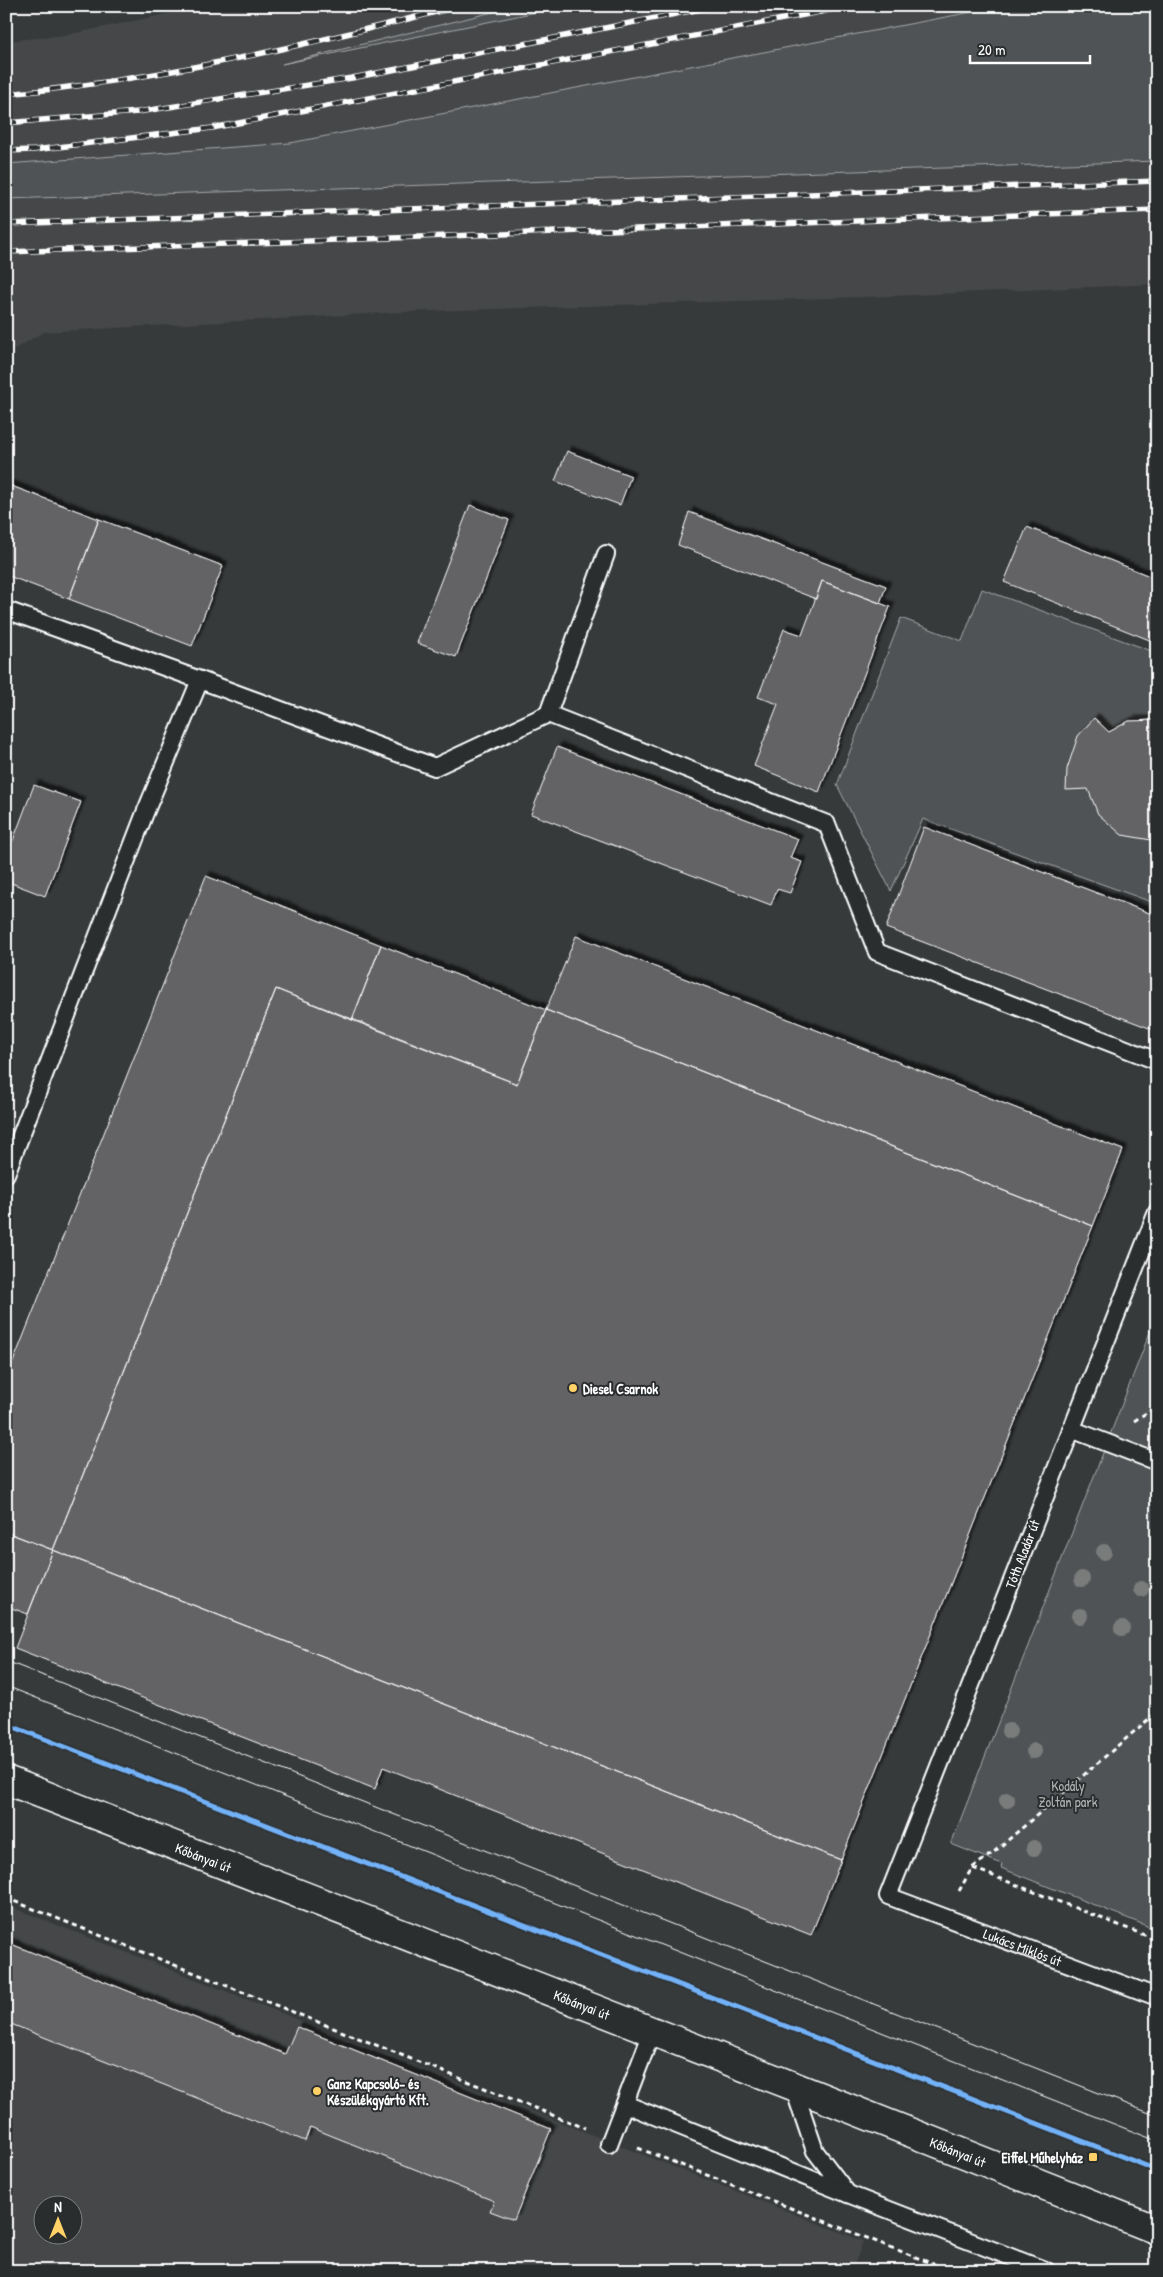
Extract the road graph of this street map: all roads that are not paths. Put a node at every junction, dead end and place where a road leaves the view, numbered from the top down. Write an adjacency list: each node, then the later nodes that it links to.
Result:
1 (606, 554): 4 (lane)
2 (6, 610): 3 (lane)
3 (200, 680): 4 (lane); 6 (lane)
4 (548, 714): 5 (lane)
5 (1157, 1061)
6 (6, 1174)
7 (1157, 1212): 8 (lane, Tóth Aladár út)
8 (1071, 1429): 9 (lane); 11 (lane, Tóth Aladár út)
9 (1157, 1462)
10 (6, 1780): 13 (main road, Kőbányai út)
11 (888, 1896): 12 (lane, Lukács Miklós út)
12 (1157, 1998)
13 (652, 2032): 14 (main road, Kőbányai út); 15 (lane)
14 (793, 2086): 17 (lane); 18 (main road, Kőbányai út)
15 (625, 2104): 16 (lane); 17 (lane)
16 (610, 2141)
17 (848, 2194): 19 (lane)
18 (1157, 2230)
19 (1047, 2271)

